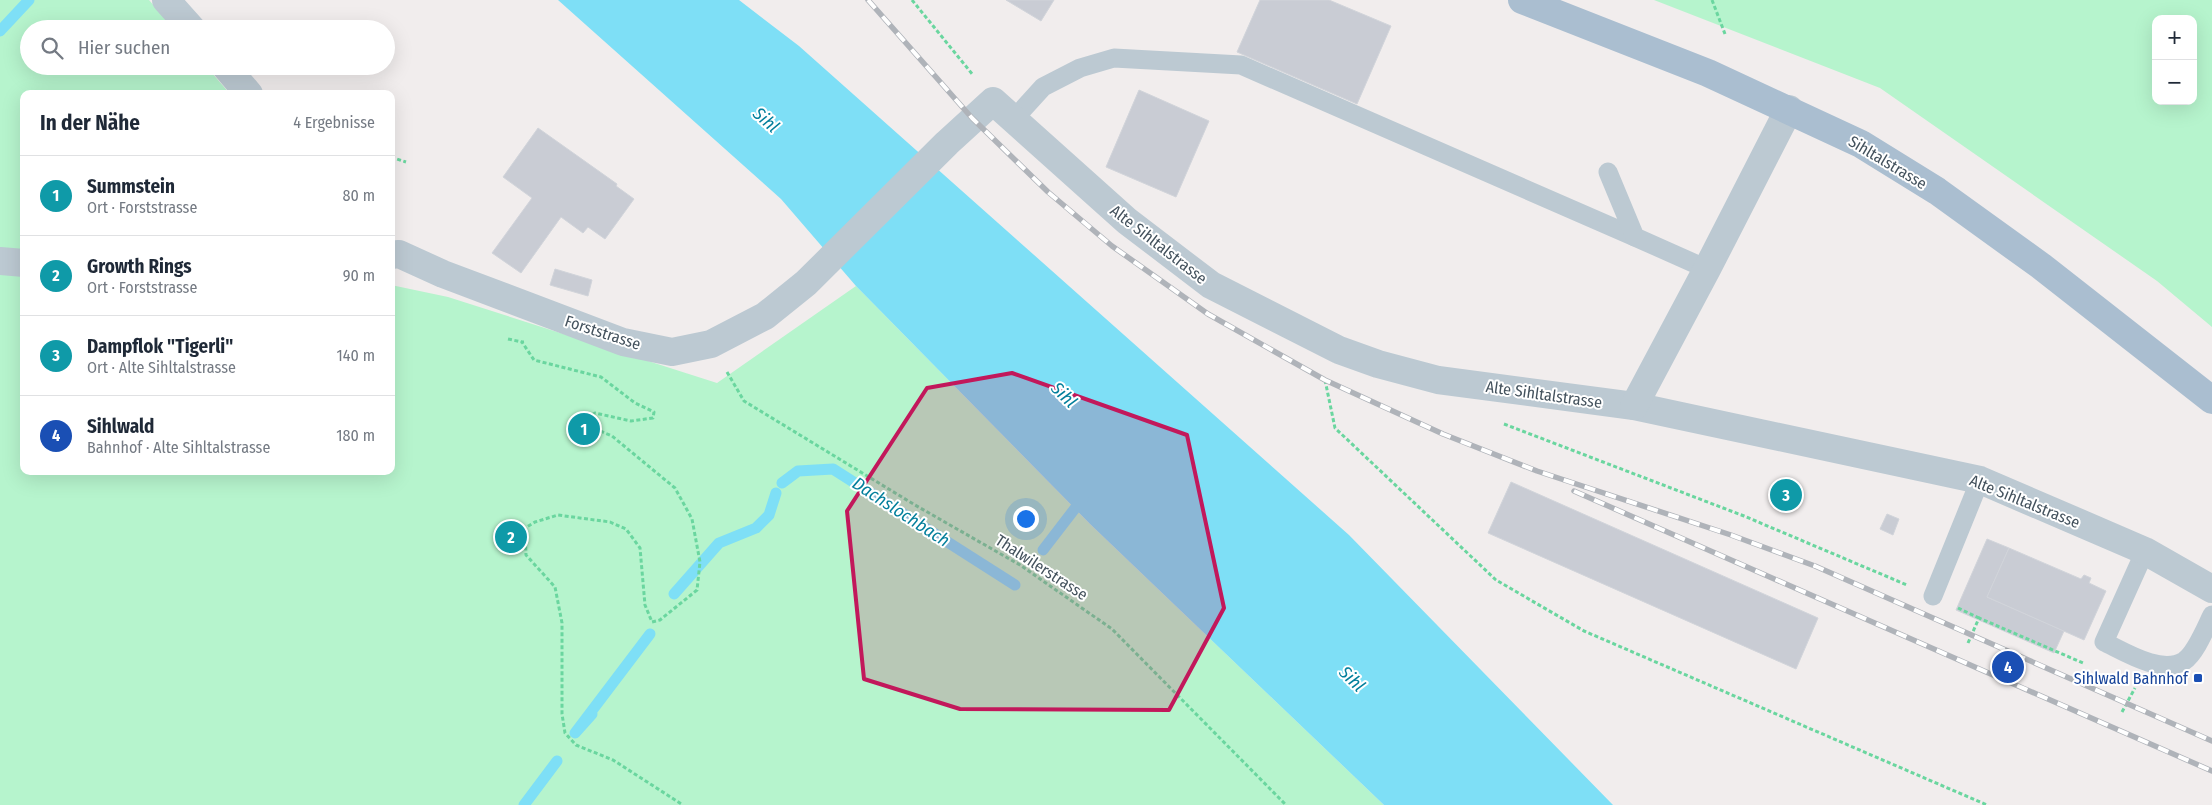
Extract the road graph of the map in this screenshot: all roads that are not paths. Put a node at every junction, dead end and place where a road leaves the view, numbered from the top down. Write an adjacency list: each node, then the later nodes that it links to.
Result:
1 (166, 0): 3 (street)
2 (1522, 0): 6 (main road, Sihltalstrasse)
3 (184, 20)
4 (233, 75): 5 (street)
5 (246, 90)
6 (1789, 109): 14 (street); 15 (main road, Sihltalstrasse)
7 (1013, 120): 8 (street, Alte Sihltalstrasse); 10 (lane); 16 (street, Alte Sihltalstrasse)
8 (947, 143): 11 (street, Forststrasse)
9 (1608, 172): 10 (lane)
10 (1635, 237): 14 (lane)
11 (395, 252)
12 (0, 261): 13 (street)
13 (20, 263)
14 (1707, 269): 16 (street)
15 (2212, 400)
16 (1634, 406): 17 (street, Alte Sihltalstrasse)
17 (1980, 480): 18 (street, Alte Sihltalstrasse); 20 (lane)
18 (2145, 551): 19 (street, Alte Sihltalstrasse); 21 (lane)
19 (2212, 589)
20 (1933, 596)
21 (2212, 615)

